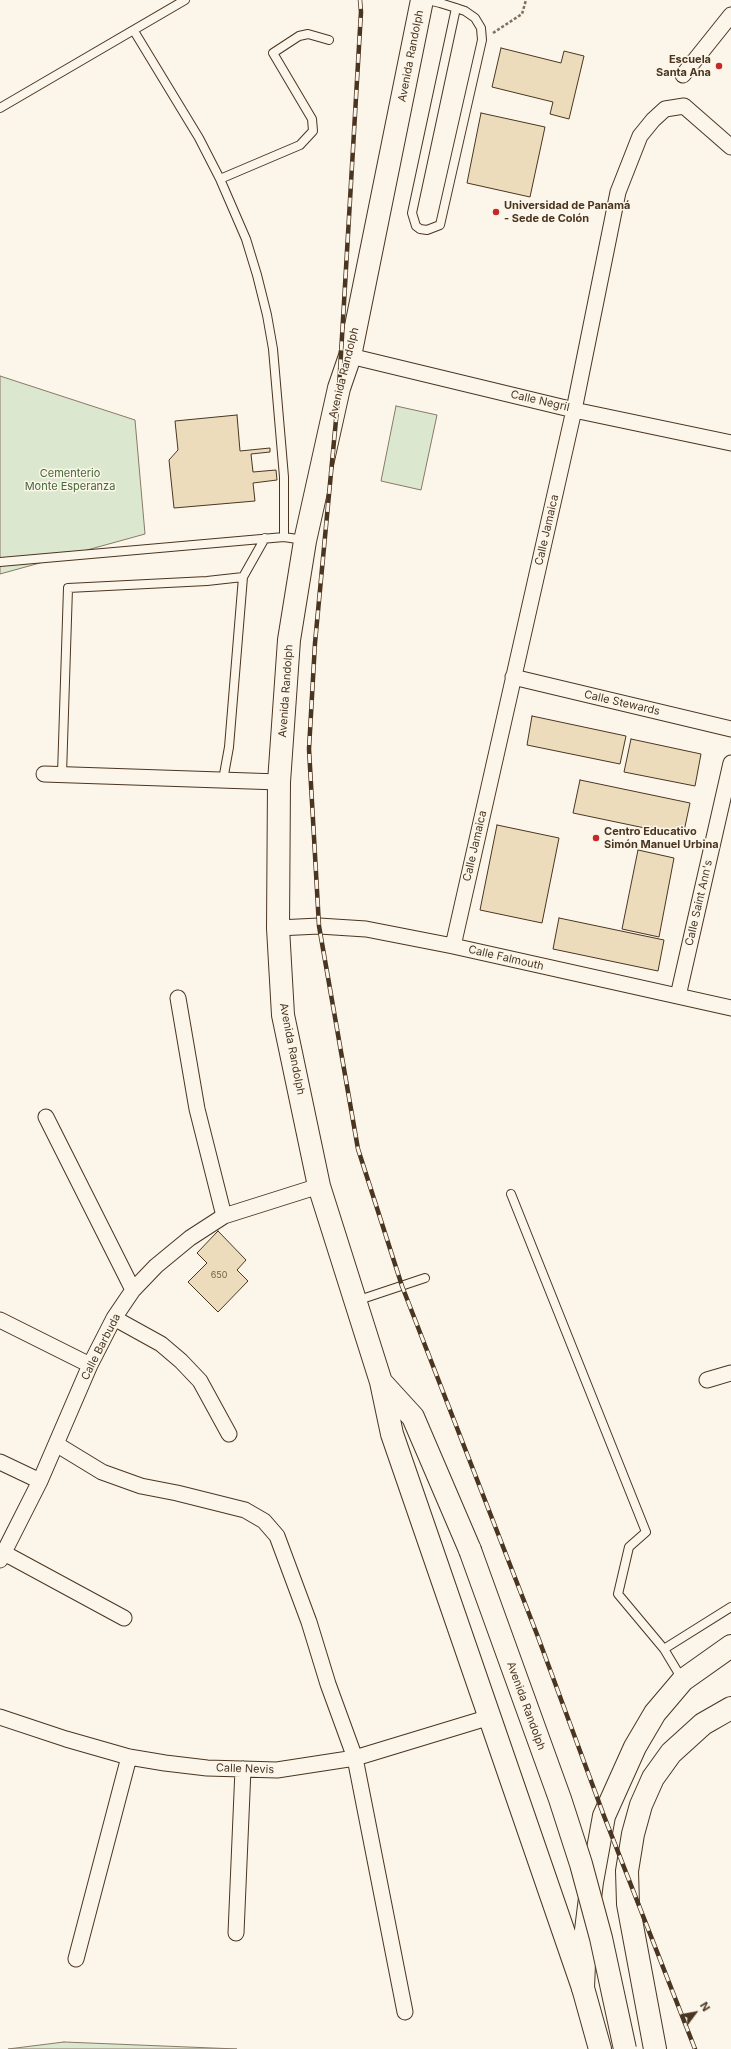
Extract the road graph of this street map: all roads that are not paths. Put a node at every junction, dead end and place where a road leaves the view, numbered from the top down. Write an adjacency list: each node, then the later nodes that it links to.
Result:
1 (184, 0): 6 (lane)
2 (422, 0): 12 (main road, Avenida Randolph)
3 (428, 0): 4 (lane)
4 (456, 8): 4 (lane)
5 (731, 15): 8 (street)
6 (134, 31): 9 (lane); 11 (lane)
7 (329, 40): 11 (lane)
8 (683, 74)
9 (0, 108)
10 (731, 147): 13 (street, Calle Jamaica)
11 (220, 179): 16 (lane)
12 (350, 356): 13 (street, Calle Negril); 16 (main road, Avenida Randolph)
13 (574, 410): 14 (street, Calle Negril); 19 (street, Calle Jamaica)
14 (731, 443)
15 (265, 538): 16 (lane); 17 (lane); 18 (lane)
16 (295, 538): 25 (main road, Avenida Randolph)
17 (0, 562)
18 (243, 577): 23 (lane); 24 (lane)
19 (513, 677): 20 (street, Calle Stewards); 27 (street, Calle Jamaica)
20 (731, 729)
21 (731, 763): 28 (street, Calle Saint Ann's)
22 (44, 774): 23 (street)
23 (62, 774): 24 (street)
24 (223, 780): 25 (street)
25 (279, 782): 26 (main road, Avenida Randolph)
26 (278, 928): 27 (street, Calle Falmouth); 32 (main road, Avenida Randolph)
27 (453, 946): 28 (street, Calle Falmouth)
28 (678, 996): 30 (street, Calle Falmouth)
29 (178, 998): 34 (street)
30 (731, 1008)
31 (46, 1117): 36 (street)
32 (319, 1186): 34 (street, Calle Barbuda); 37 (main road, Avenida Randolph)
33 (512, 1194): 52 (lane)
34 (224, 1216): 36 (street, Calle Barbuda)
35 (425, 1278): 37 (lane)
36 (133, 1290): 38 (street, Calle Barbuda)
37 (356, 1301): 43 (main road, Avenida Randolph)
38 (114, 1318): 40 (street, Calle Barbuda); 44 (street)
39 (0, 1320): 40 (street)
40 (90, 1365): 45 (street, Calle Barbuda)
41 (731, 1373): 42 (street)
42 (706, 1380)
43 (382, 1382): 56 (main road, Avenida Randolph); 65 (main road, Avenida Randolph, bridge)
44 (229, 1434)
45 (56, 1444): 47 (street, Calle Barbuda); 58 (street)
46 (0, 1462): 47 (street)
47 (40, 1481): 48 (street, Calle Barbuda)
48 (2, 1556): 50 (street)
49 (731, 1607): 52 (lane)
50 (124, 1618)
51 (731, 1646): 53 (main road)
52 (664, 1649): 53 (lane)
53 (683, 1680): 62 (main road)
54 (731, 1708): 66 (main road)
55 (0, 1717): 57 (street, Calle Nevis)
56 (490, 1717): 58 (street, Calle Nevis); 62 (main road, Avenida Randolph)
57 (129, 1757): 59 (street, Calle Nevis); 61 (street)
58 (355, 1758): 59 (street, Calle Nevis); 63 (street)
59 (243, 1769): 60 (street)
60 (236, 1933)
61 (76, 1959)
62 (583, 1988): 64 (main road, Avenida Randolph)
63 (405, 2012)
64 (600, 2049)
65 (626, 2049)
66 (654, 2049)

